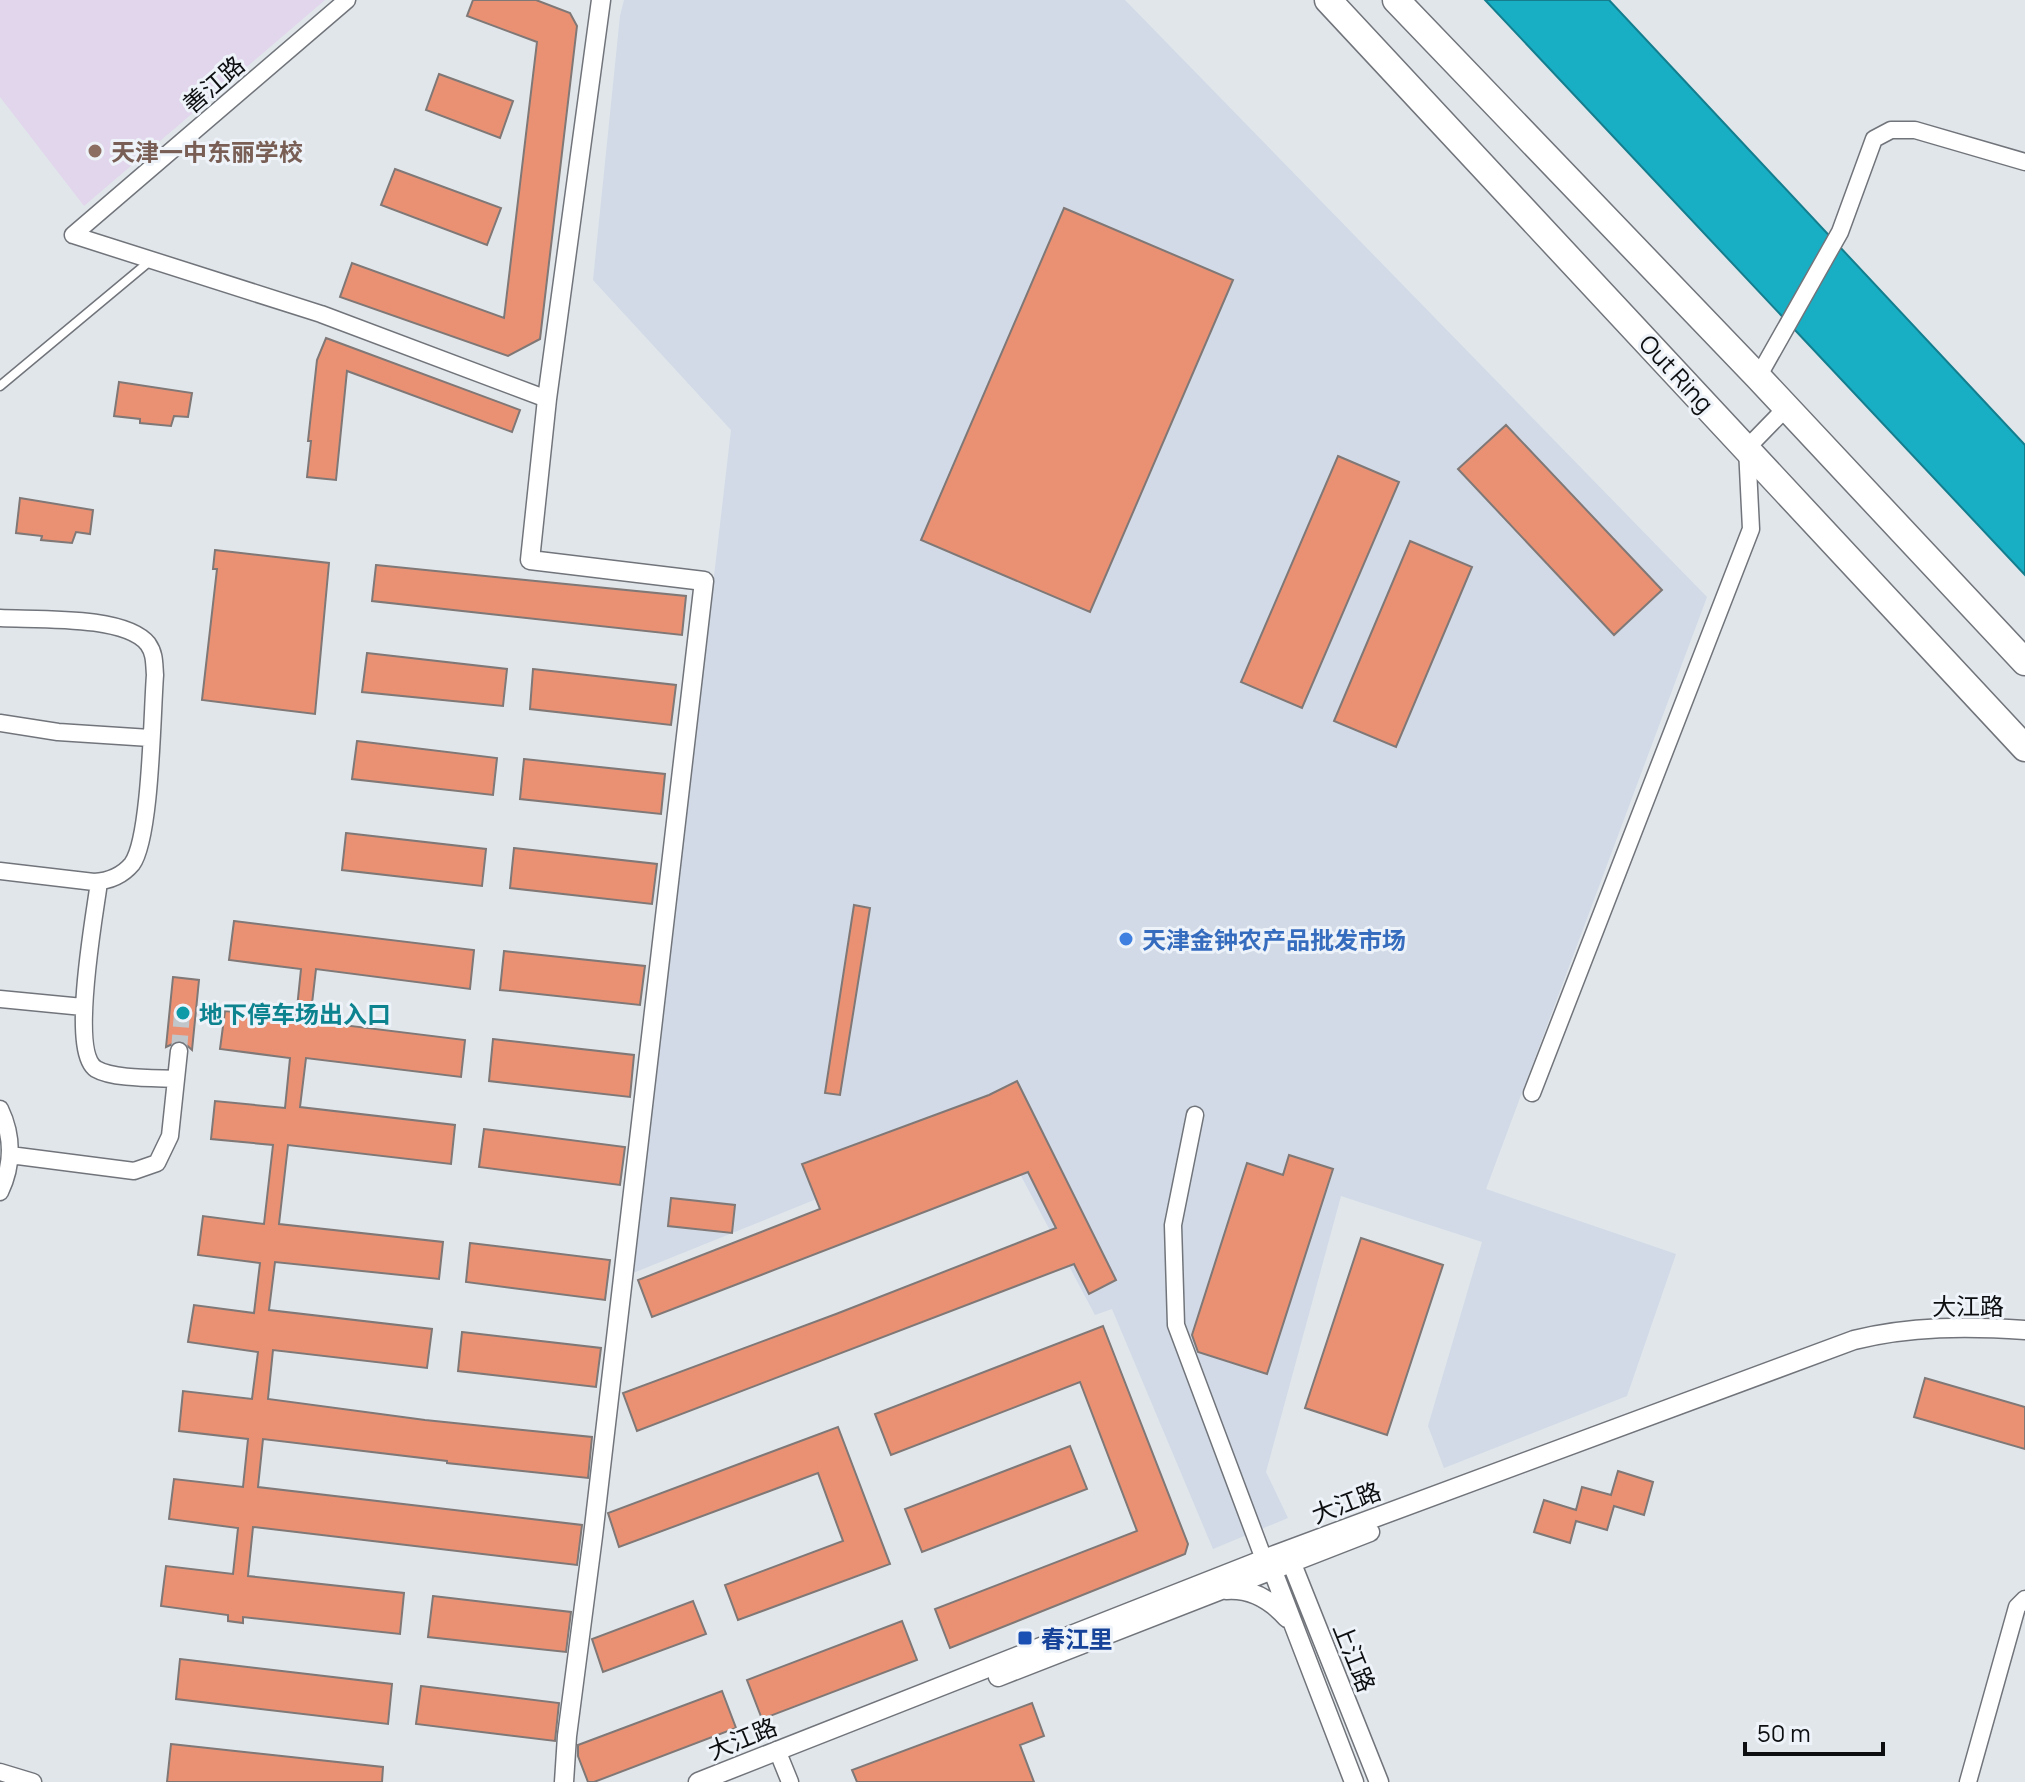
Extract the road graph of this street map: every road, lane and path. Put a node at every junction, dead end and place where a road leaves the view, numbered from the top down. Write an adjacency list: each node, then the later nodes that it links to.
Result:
1 (347, 0): 6 (street, 善江路)
2 (601, 0): 9 (street)
3 (1328, 0): 11 (highway, Out Ring)
4 (1396, 0): 7 (highway)
5 (2025, 162): 7 (street)
6 (152, 259): 8 (lane); 9 (street)
7 (1758, 377): 10 (highway)
8 (0, 386)
9 (547, 399): 39 (street)
10 (1786, 408): 11 (street); 13 (highway)
11 (1747, 448): 16 (highway, Out Ring); 23 (street)
12 (0, 618): 15 (street)
13 (2025, 662)
14 (0, 723): 15 (street)
15 (150, 738): 18 (street)
16 (2025, 748)
17 (0, 871): 18 (street)
18 (99, 882): 20 (street)
19 (0, 999): 20 (street)
20 (83, 1007): 22 (street)
21 (179, 1051): 22 (street)
22 (176, 1079): 26 (street)
23 (1532, 1093)
24 (0, 1109): 26 (street)
25 (1195, 1115): 31 (street)
26 (10, 1155): 27 (street)
27 (0, 1192)
28 (2025, 1330): 30 (street, 大江路)
29 (2025, 1341): 30 (street, 大江路)
30 (1289, 1556): 31 (street, 大江路); 34 (street, 上江路)
31 (1267, 1570): 32 (street, 大江路); 34 (street); 35 (street, 上江路)
32 (1219, 1584): 35 (street); 36 (street, 大江路)
33 (2025, 1599): 45 (street)
34 (1313, 1617): 44 (street, 上江路)
35 (1294, 1626): 43 (street, 上江路)
36 (780, 1756): 40 (street, 大江路); 41 (street, 大江路); 42 (street)
37 (0, 1772): 38 (street)
38 (33, 1782)
39 (564, 1782)
40 (698, 1782)
41 (731, 1782)
42 (790, 1782)
43 (1354, 1782)
44 (1379, 1782)
45 (1968, 1782)

